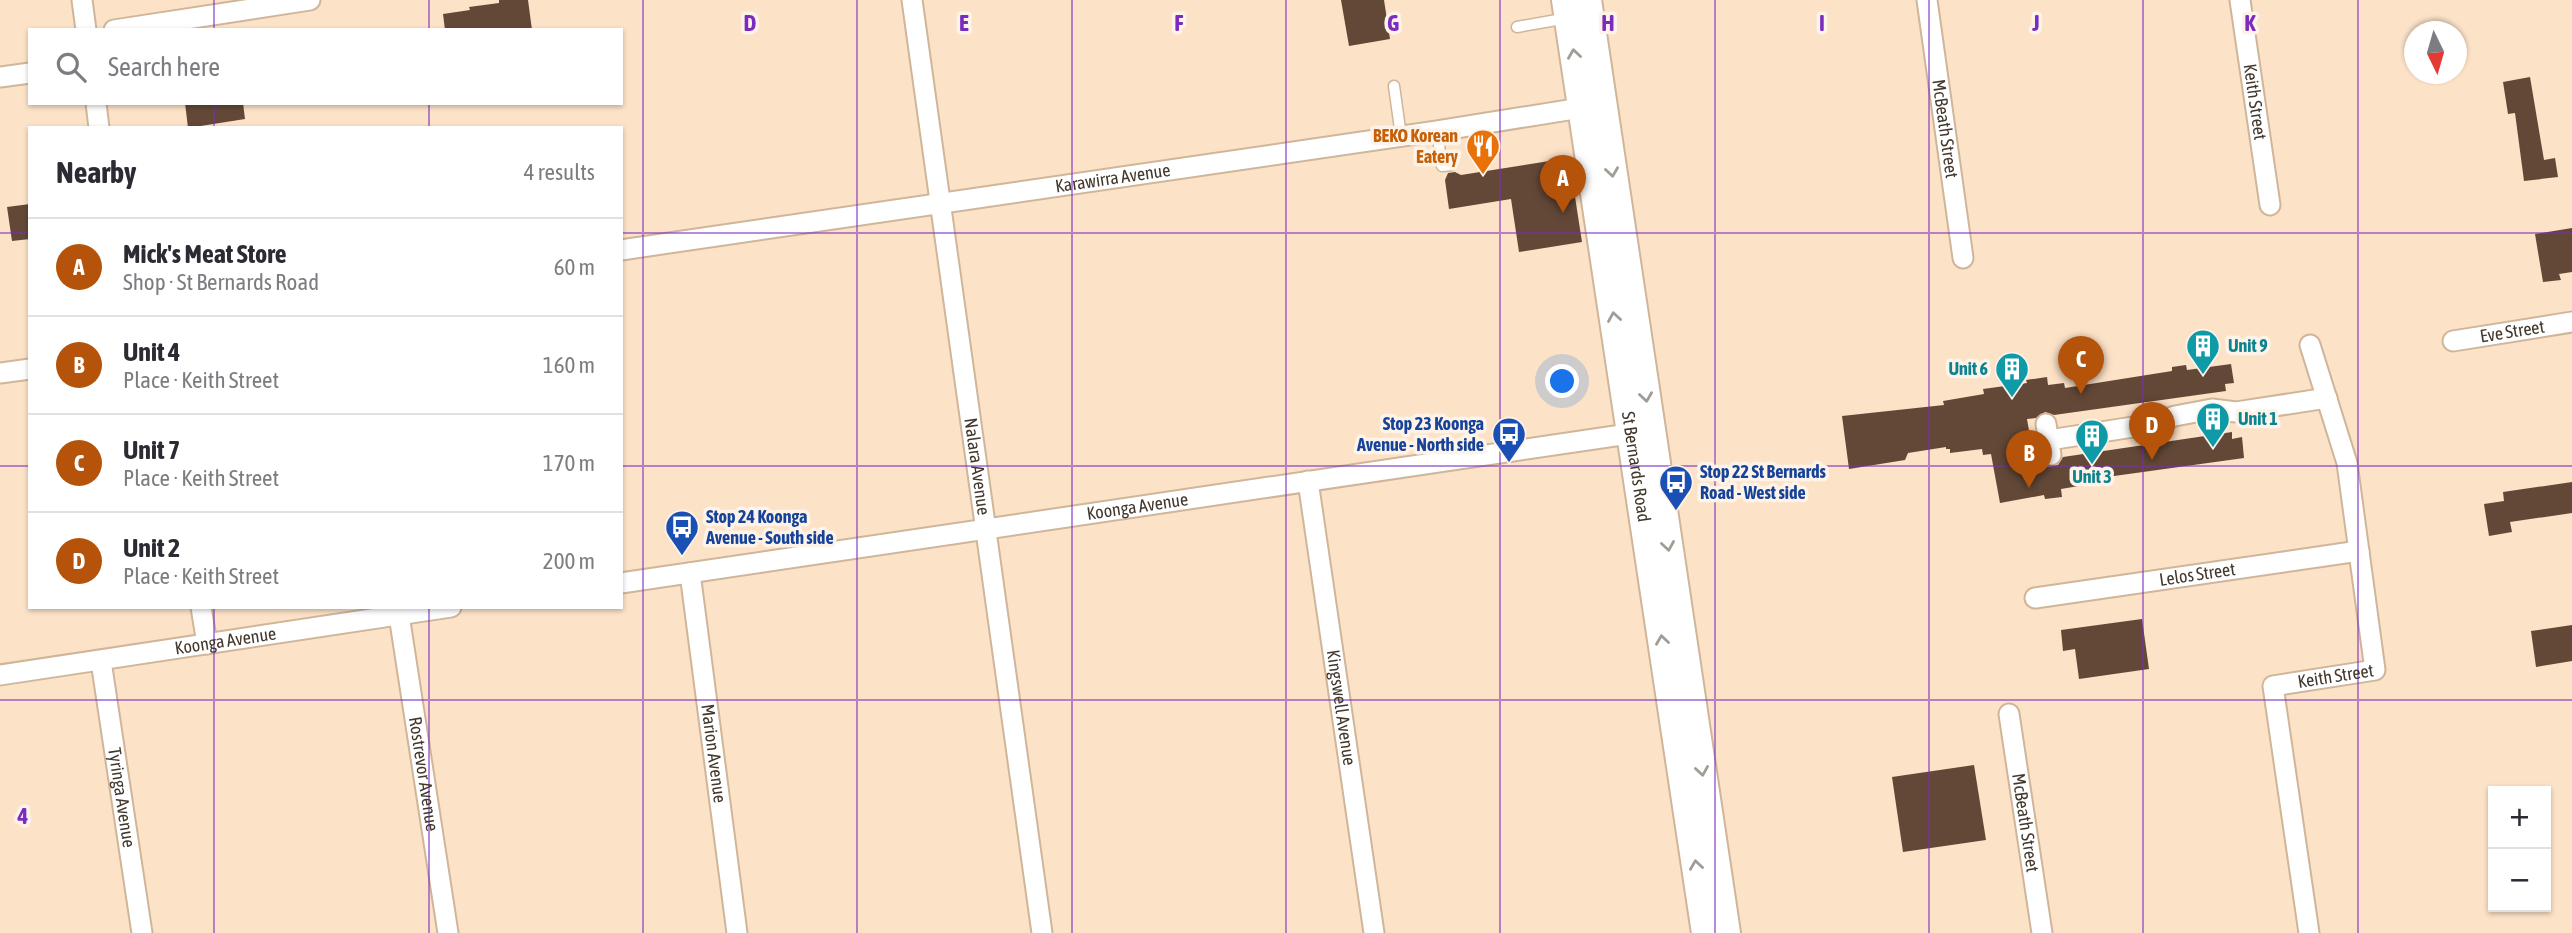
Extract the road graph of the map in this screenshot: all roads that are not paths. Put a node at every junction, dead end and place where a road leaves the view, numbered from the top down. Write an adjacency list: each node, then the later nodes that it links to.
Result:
1 (82, 0): 8 (street)
2 (310, 0): 9 (street)
3 (912, 0): 19 (street, Nalara Avenue)
4 (1927, 0): 22 (street, McBeath Street)
5 (2240, 0): 20 (street, Keith Street)
6 (1574, 6): 7 (lane); 14 (main road, St Bernards Road)
7 (1517, 27)
8 (86, 28)
9 (127, 28)
10 (28, 73): 11 (street)
11 (0, 78)
12 (1394, 86): 17 (lane)
13 (96, 105): 15 (street)
14 (1592, 106): 16 (street, Karawirra Avenue); 29 (main road, St Bernards Road)
15 (99, 126)
16 (1437, 131): 17 (street, Karawirra Avenue); 18 (lane)
17 (1401, 136): 19 (street, Karawirra Avenue)
18 (1451, 165)
19 (939, 203): 21 (street, Karawirra Avenue); 32 (street, Nalara Avenue)
20 (2270, 205)
21 (623, 250)
22 (1963, 258)
23 (2572, 322): 24 (street, Eve Street)
24 (2453, 341)
25 (2310, 345): 28 (street, Keith Street)
26 (28, 369): 27 (street)
27 (0, 373)
28 (2327, 398): 30 (street); 33 (street, Keith Street)
29 (1641, 432): 31 (street, Koonga Avenue); 49 (main road, St Bernards Road, one-way to 29); 50 (main road, St Bernards Road, one-way to 50)
30 (2048, 440)
31 (1308, 481): 32 (street, Koonga Avenue); 48 (street, Kingswell Avenue)
32 (985, 529): 34 (street, Koonga Avenue); 47 (street, Nalara Avenue)
33 (2359, 551): 36 (street, Lelos Street); 52 (street, Keith Street)
34 (690, 573): 35 (street, Koonga Avenue); 46 (street, Marion Avenue)
35 (623, 583)
36 (2035, 598)
37 (201, 609): 40 (street)
38 (438, 609): 39 (street, Koonga Avenue)
39 (399, 615): 40 (street, Koonga Avenue); 45 (street, Rostrevor Avenue)
40 (207, 644): 41 (street, Koonga Avenue)
41 (102, 661): 42 (street, Koonga Avenue); 44 (street, Tyringa Avenue)
42 (0, 676)
43 (2008, 714): 51 (street, McBeath Street)
44 (142, 933)
45 (447, 933)
46 (737, 933)
47 (1042, 933)
48 (1374, 933)
49 (1706, 933)
50 (1726, 933)
51 (2042, 933)
52 (2309, 933)

